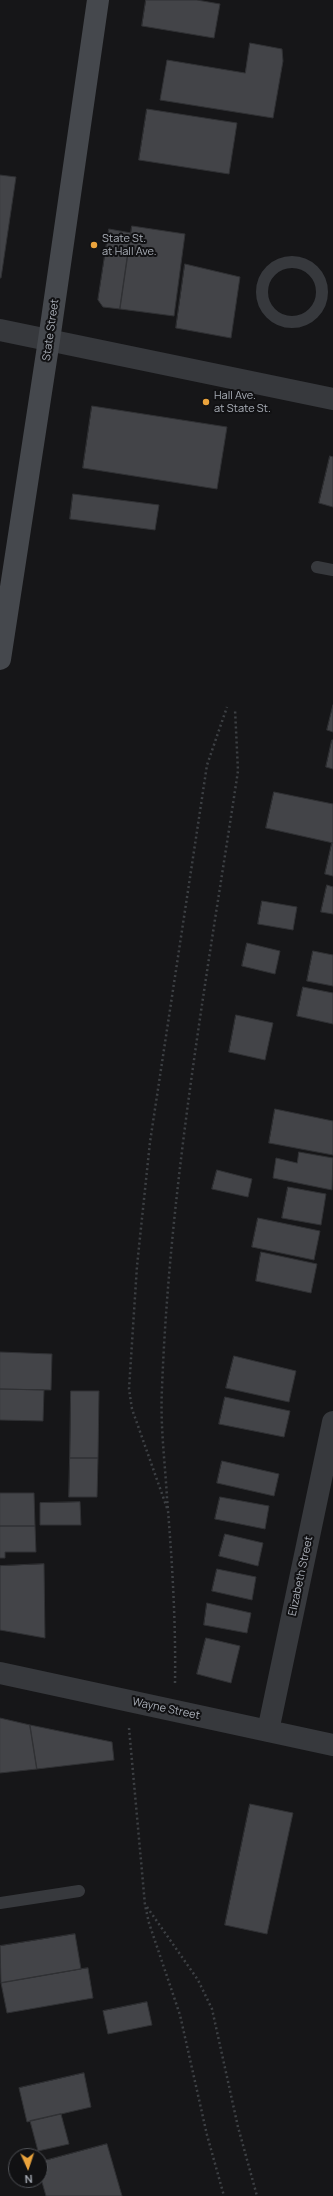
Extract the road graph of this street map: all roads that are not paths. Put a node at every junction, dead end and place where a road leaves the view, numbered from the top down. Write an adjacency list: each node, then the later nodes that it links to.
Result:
1 (98, 0): 4 (street, State Street)
2 (284, 321): 2 (lane)
3 (0, 330): 4 (street)
4 (49, 340): 5 (street); 8 (street, State Street)
5 (333, 399)
6 (317, 567): 7 (lane)
7 (333, 570)
8 (0, 659)
9 (333, 1422): 11 (street, Elizabeth Street)
10 (0, 1673): 11 (street, Wayne Street)
11 (268, 1731): 12 (street, Wayne Street)
12 (333, 1744)
13 (79, 1891): 14 (lane)
14 (0, 1903)

